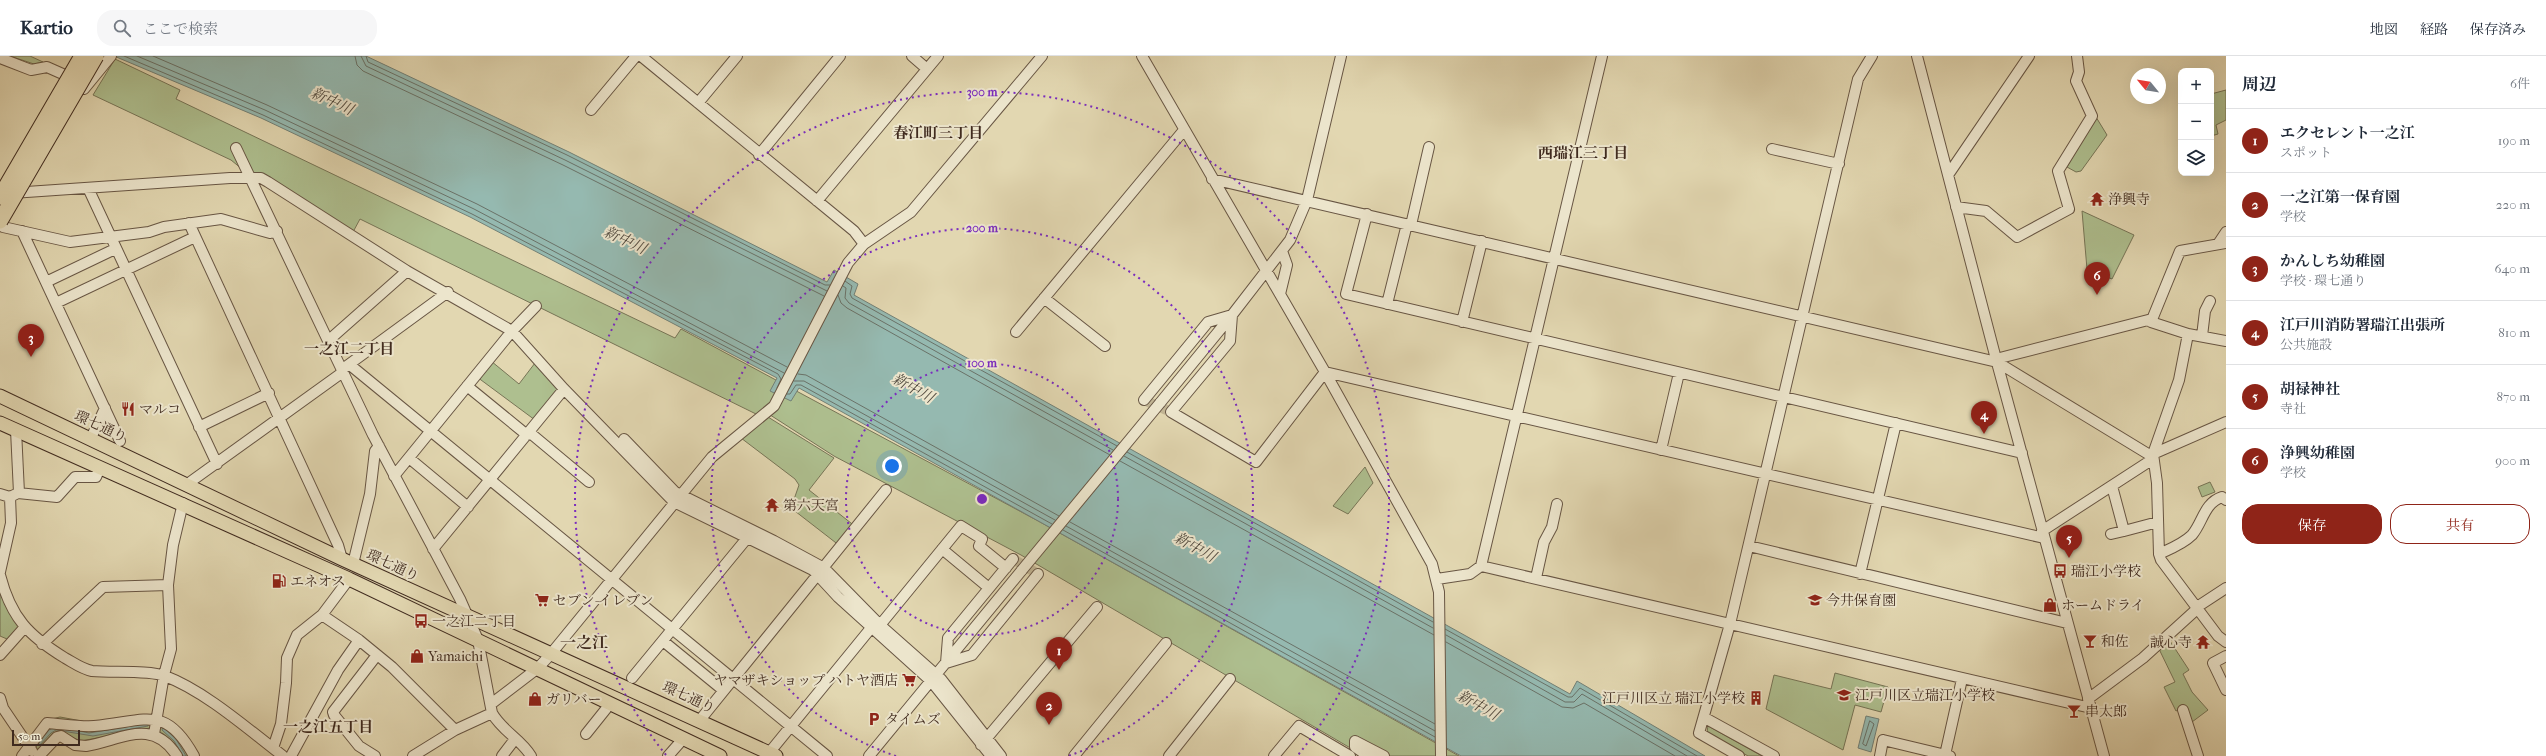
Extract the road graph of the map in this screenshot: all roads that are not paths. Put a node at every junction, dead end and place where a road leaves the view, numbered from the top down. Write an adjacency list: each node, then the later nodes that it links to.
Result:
1 (76, 56): 21 (street)
2 (82, 56): 36 (highway, bridge)
3 (96, 56): 43 (highway, bridge)
4 (111, 56): 35 (street)
5 (636, 56): 23 (street)
6 (641, 56): 22 (street)
7 (737, 56): 22 (street)
8 (840, 56): 28 (street)
9 (912, 56): 20 (street)
10 (938, 56): 20 (street)
11 (1042, 56): 50 (street)
12 (1142, 56): 24 (street)
13 (1341, 56): 37 (street)
14 (1602, 56): 54 (street)
15 (1872, 56): 29 (street)
16 (1917, 56): 30 (street)
17 (2030, 56): 30 (street)
18 (2077, 56): 39 (street)
19 (0, 58): 21 (street)
20 (927, 69): 38 (street)
21 (65, 75): 33 (street)
22 (698, 103): 28 (street)
23 (591, 110)
24 (1184, 130): 32 (street); 61 (street)
25 (1429, 147): 42 (street)
26 (236, 148): 31 (street)
27 (1772, 149): 29 (street)
28 (759, 155): 38 (street)
29 (1839, 164): 67 (street)
30 (1948, 175): 39 (street)
31 (253, 179): 34 (street); 45 (street); 56 (street)
32 (1212, 179): 37 (street); 57 (street)
33 (0, 186)
34 (88, 188): 35 (street); 47 (street)
35 (24, 192): 36 (street); 43 (street)
36 (0, 195)
37 (1307, 200): 40 (street); 53 (street)
38 (817, 201): 50 (street)
39 (1956, 207): 78 (street)
40 (1367, 214): 42 (street); 64 (street)
41 (189, 224): 45 (street); 47 (street); 48 (street)
42 (1409, 224): 49 (street); 64 (street)
43 (1, 227): 44 (street)
44 (22, 231): 47 (street); 58 (street)
45 (277, 231): 75 (street)
46 (2226, 232): 51 (street)
47 (110, 237): 52 (street)
48 (195, 237): 55 (street); 84 (street)
49 (1482, 241): 54 (street); 69 (street)
50 (864, 244): 117 (street)
51 (2222, 244): 68 (street)
52 (115, 249): 55 (street); 58 (street)
53 (1282, 251): 57 (street); 60 (street)
54 (1553, 258): 67 (street); 74 (street)
55 (126, 270): 63 (street); 94 (street)
56 (407, 271): 59 (street); 75 (street)
57 (1267, 272): 60 (street); 66 (street)
58 (46, 282): 63 (street)
59 (448, 292): 70 (street); 79 (street)
60 (1280, 294): 80 (street)
61 (1044, 298): 71 (street); 77 (street)
62 (2210, 301): 73 (street)
63 (56, 303): 88 (street)
64 (1387, 304): 69 (street)
65 (536, 306): 70 (street)
66 (1232, 315): 80 (street); 87 (street); 167 (street, bridge)
67 (1802, 316): 78 (street); 86 (street)
68 (2152, 319): 72 (street); 78 (street)
69 (1462, 322): 74 (street)
70 (512, 331): 82 (street); 83 (street)
71 (1016, 332)
72 (2188, 334): 73 (street); 104 (street)
73 (2202, 336): 76 (street)
74 (1534, 339): 81 (street); 90 (street)
75 (329, 340): 79 (street)
76 (2226, 341)
77 (1105, 346)
78 (1996, 361): 103 (street); 104 (street)
79 (345, 369): 89 (street); 96 (street); 101 (street)
80 (1325, 372): 90 (street); 144 (street)
81 (1679, 373): 86 (street); 102 (street)
82 (467, 386): 96 (street); 97 (street)
83 (564, 389): 97 (street); 117 (street)
84 (269, 393): 89 (street); 94 (street)
85 (0, 396): 98 (main road, 環七通り)
86 (1783, 397): 93 (street); 108 (street)
87 (1144, 400)
88 (105, 408): 98 (street); 100 (street)
89 (280, 416): 106 (street); 133 (street)
90 (1516, 416): 102 (street); 134 (street)
91 (2226, 422): 104 (street)
92 (0, 423): 95 (main road)
93 (1896, 423): 103 (street); 118 (street)
94 (199, 427): 106 (street)
95 (16, 430): 107 (main road); 116 (street)
96 (430, 431): 105 (street); 110 (street)
97 (528, 434): 110 (street); 111 (street)
98 (91, 438): 112 (main road, 環七通り)
99 (624, 439): 117 (street)
100 (120, 441)
101 (378, 446): 109 (street); 133 (street)
102 (1660, 450): 108 (street)
103 (2022, 453): 126 (street)
104 (2153, 456): 113 (street); 123 (street)
105 (409, 458): 109 (street); 122 (street)
106 (217, 464): 112 (street)
107 (100, 468): 116 (street); 120 (main road)
108 (1765, 474): 118 (street); 128 (street)
109 (394, 476): 129 (street)
110 (490, 480): 122 (street); 143 (street)
111 (589, 482)
112 (186, 485): 133 (main road, 環七通り)
113 (2112, 486): 124 (street); 126 (street)
114 (886, 490): 136 (street)
115 (0, 494): 116 (street)
116 (15, 495): 137 (street)
117 (677, 498): 127 (street); 136 (street); 143 (street)
118 (1878, 500): 126 (street); 139 (street)
119 (2226, 500): 131 (street)
120 (183, 503): 142 (main road); 145 (street)
121 (1557, 504): 141 (street)
122 (468, 507): 129 (street)
123 (2158, 522): 124 (street); 131 (street)
124 (2124, 531): 125 (street)
125 (2111, 534)
126 (2043, 535): 152 (street)
127 (748, 537): 136 (street); 156 (street)
128 (1748, 546): 139 (street); 153 (street)
129 (433, 549): 151 (street)
130 (942, 549): 135 (street); 146 (street); 155 (street)
131 (2159, 554): 149 (street)
132 (1013, 559): 135 (street)
133 (347, 561): 151 (main road, 環七通り)
134 (1481, 566): 141 (street); 144 (street)
135 (1006, 568): 146 (street)
136 (821, 571): 155 (street); 172 (street)
137 (0, 572)
138 (1038, 574): 167 (street)
139 (1860, 574): 152 (street)
140 (0, 576): 154 (street)
141 (1536, 578): 153 (street)
142 (349, 579): 150 (street); 158 (main road)
143 (610, 579): 156 (street); 165 (street)
144 (1437, 579): 217 (street)
145 (168, 585): 162 (street); 170 (street)
146 (989, 588): 167 (street)
147 (2226, 588): 149 (street)
148 (1097, 607): 191 (street)
149 (2197, 608): 159 (street); 180 (street)
150 (322, 615): 157 (street); 192 (street)
151 (468, 617): 158 (street); 165 (main road, 環七通り)
152 (2067, 623): 180 (street)
153 (1730, 624): 174 (street); 183 (street)
154 (24, 628): 162 (street); 164 (street)
155 (875, 628): 169 (street); 175 (street); 186 (street)
156 (672, 630): 160 (street); 172 (street)
157 (359, 640): 163 (street); 200 (street)
158 (478, 640): 168 (main road); 181 (street)
159 (2225, 640)
160 (663, 641): 171 (street); 176 (street)
161 (1166, 643): 211 (street)
162 (42, 644): 170 (street)
163 (377, 654): 187 (street); 201 (street)
164 (0, 655)
165 (550, 655): 168 (street); 184 (main road, 環七通り)
166 (2226, 656): 177 (street)
167 (946, 663): 175 (street)
168 (538, 668): 179 (main road); 181 (street)
169 (932, 670)
170 (164, 675): 185 (street); 192 (street)
171 (632, 678)
172 (732, 679): 176 (street); 186 (street)
173 (1230, 679): 212 (street)
174 (1962, 679): 180 (street); 195 (street)
175 (936, 680): 191 (street); 208 (street)
176 (723, 690): 184 (street)
177 (2226, 690)
178 (0, 698): 193 (street)
179 (610, 704): 188 (street); 190 (main road)
180 (2090, 704): 221 (street)
181 (492, 708): 187 (street); 189 (street)
182 (2183, 710): 222 (street)
183 (1705, 718): 218 (street); 219 (street)
184 (700, 720): 194 (main road, 環七通り)
185 (155, 724): 193 (street); 193 (street); 197 (street); 198 (street)
186 (790, 726): 194 (street); 207 (street)
187 (455, 730): 202 (street)
188 (586, 734)
189 (516, 739): 203 (street); 204 (street)
190 (683, 739): 205 (street); 206 (main road)
191 (983, 742): 209 (street); 210 (street)
192 (273, 748): 199 (street)
193 (34, 753): 196 (street)
194 (773, 754)
195 (1948, 755): 220 (street)
196 (22, 756)
197 (177, 756)
198 (194, 756)
199 (282, 756)
200 (292, 756)
201 (375, 756)
202 (412, 756)
203 (502, 756)
204 (531, 756)
205 (668, 756)
206 (720, 756)
207 (827, 756)
208 (869, 756)
209 (991, 756)
210 (1001, 756)
211 (1074, 756)
212 (1169, 756)
213 (1274, 756): 214 (street)
214 (1350, 756)
215 (1368, 756): 216 (street)
216 (1384, 756)
217 (1441, 756)
218 (1739, 756)
219 (1774, 756)
220 (1880, 756)
221 (2104, 756)
222 (2198, 756)

